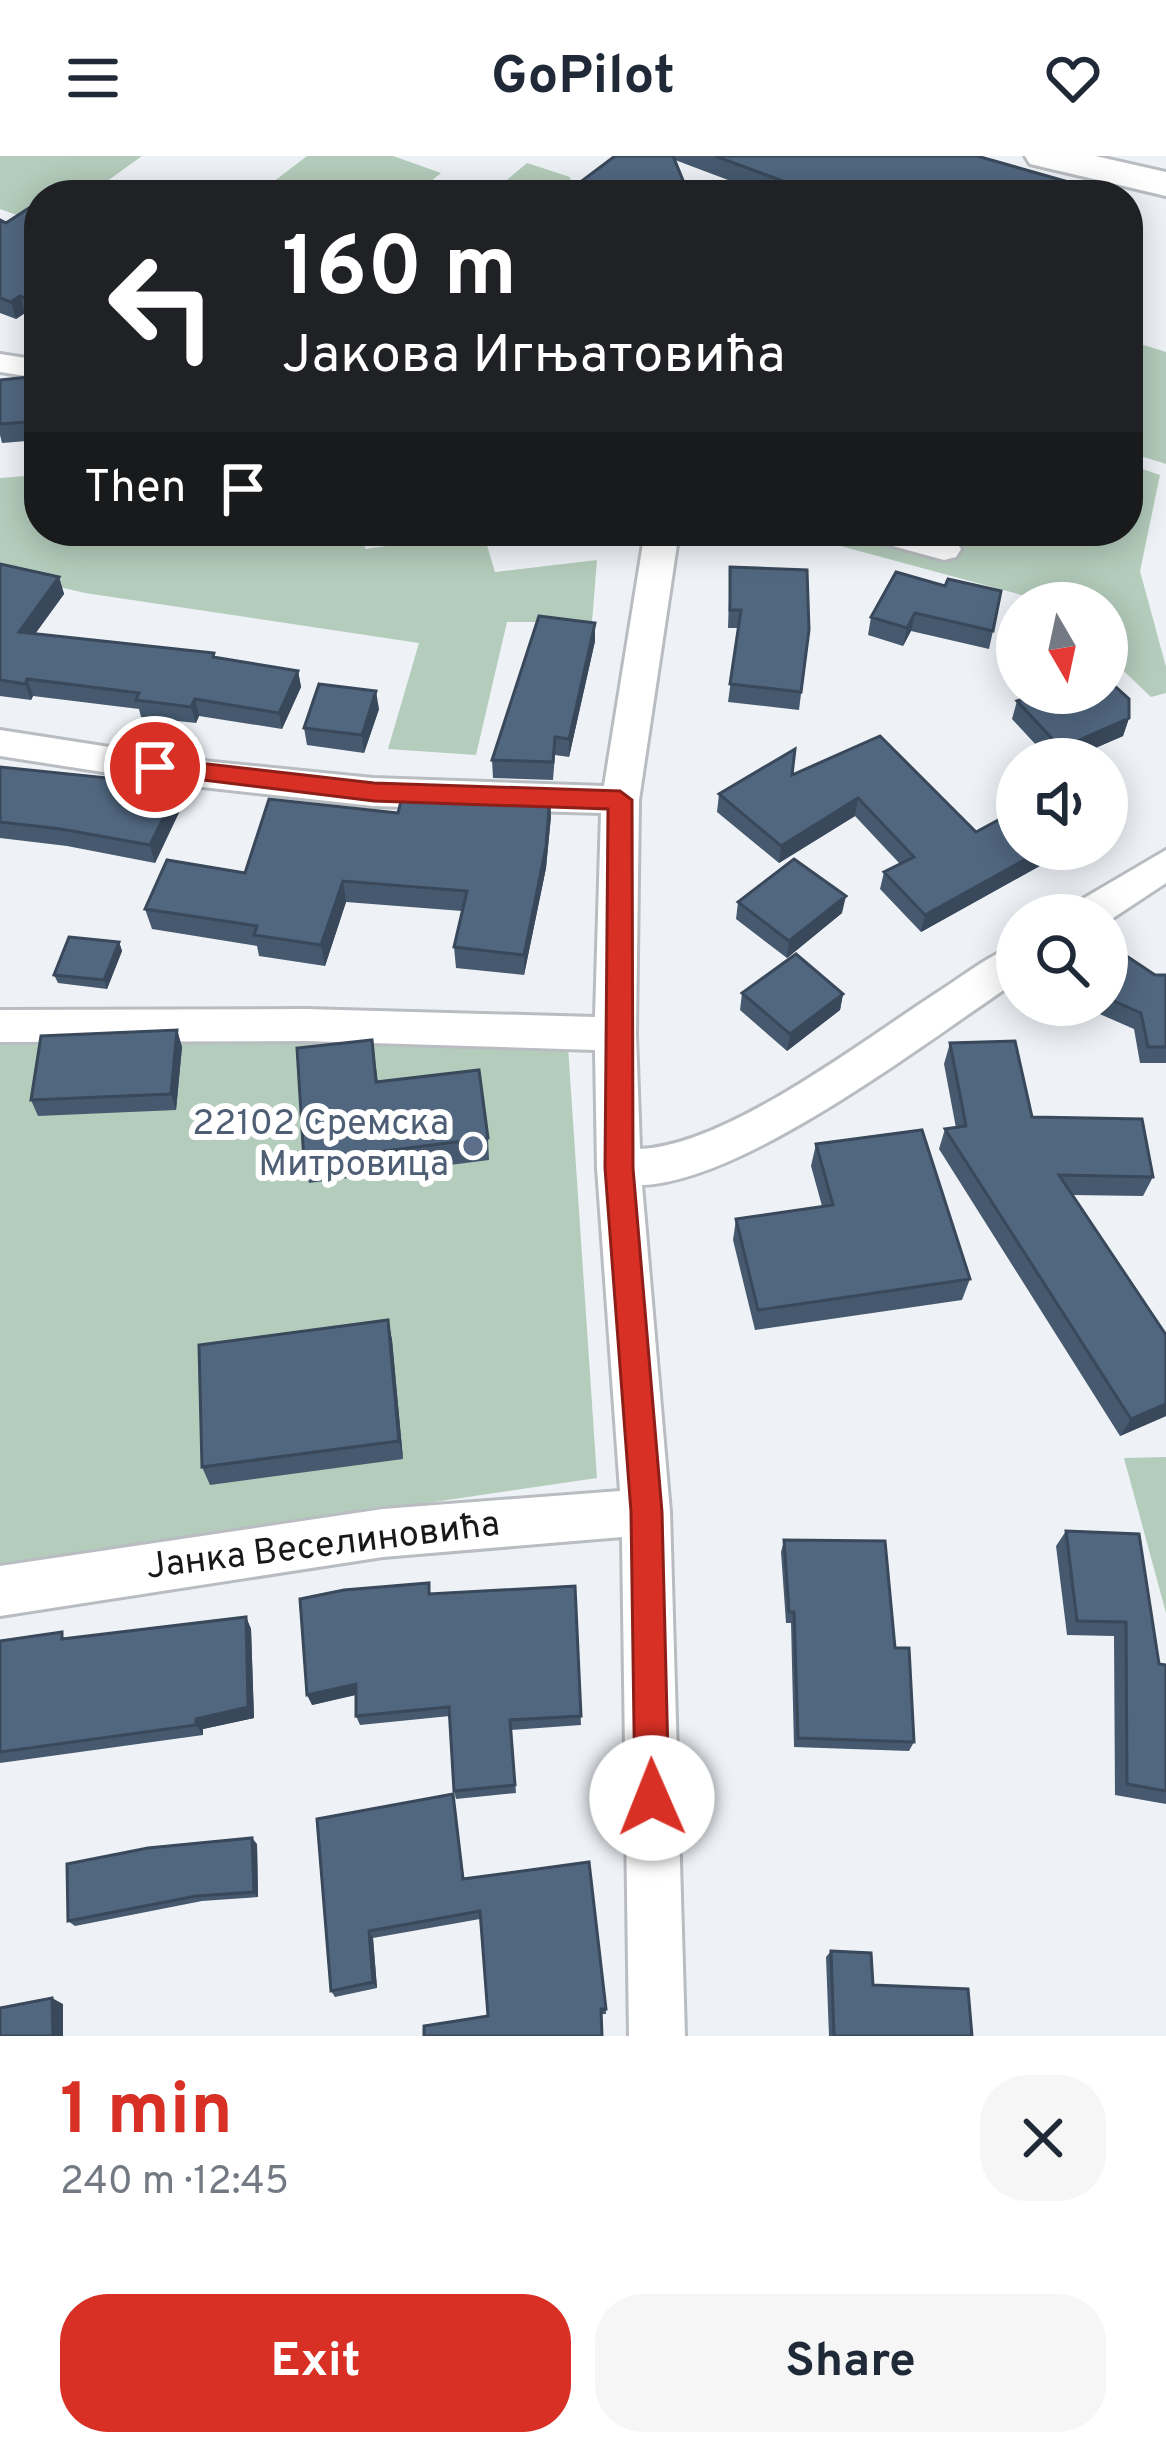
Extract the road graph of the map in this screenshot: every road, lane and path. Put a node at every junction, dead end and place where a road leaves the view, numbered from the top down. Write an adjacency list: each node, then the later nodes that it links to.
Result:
1 (1044, 156): 2 (street)
2 (1166, 184)
3 (660, 546): 7 (street)
4 (933, 546): 5 (street)
5 (944, 549)
6 (0, 742): 7 (street)
7 (620, 800): 12 (street)
8 (1166, 864): 9 (street)
9 (1120, 894)
10 (996, 975): 13 (street)
11 (0, 1026): 12 (street)
12 (616, 1034): 13 (street)
13 (619, 1168): 14 (street)
14 (646, 1512): 15 (street, Јанка Веселиновића); 16 (street)
15 (0, 1591)
16 (657, 2036)

